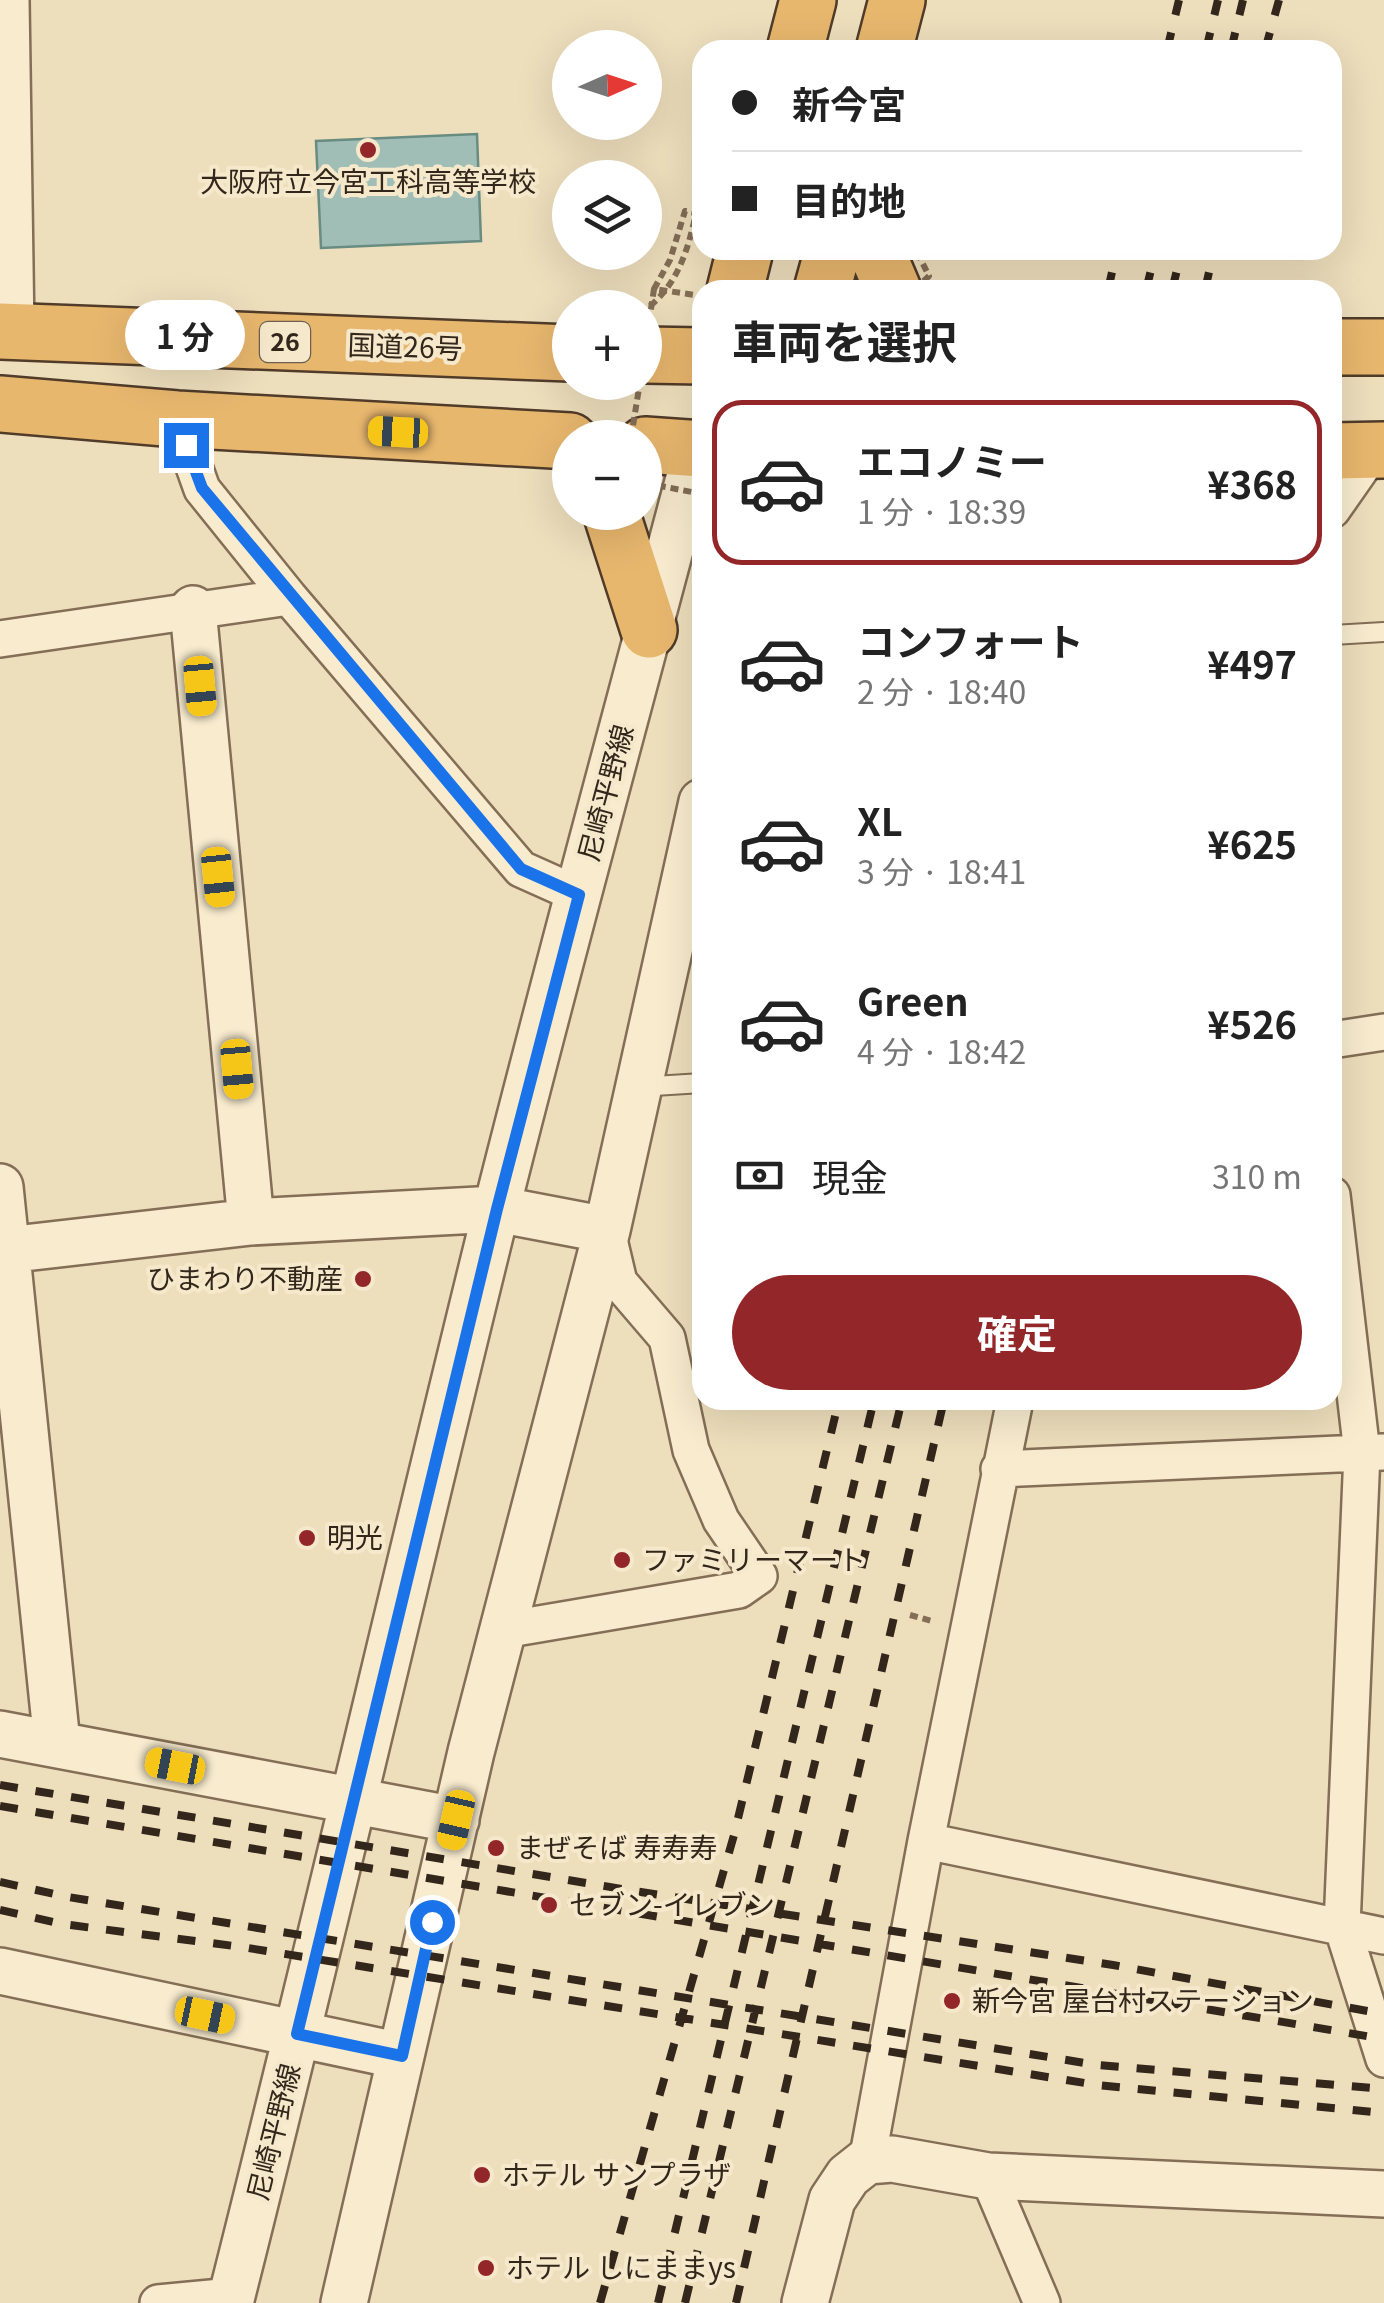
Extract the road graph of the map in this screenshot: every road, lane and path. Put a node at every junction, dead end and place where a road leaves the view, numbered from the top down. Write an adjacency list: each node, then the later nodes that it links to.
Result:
1 (6, 0): 11 (street)
2 (808, 0): 4 (highway)
3 (897, 0): 5 (highway)
4 (798, 40)
5 (887, 40)
6 (692, 212): 8 (path)
7 (692, 225): 9 (path, bridge)
8 (654, 289): 10 (path, bridge)
9 (662, 295)
10 (692, 295)
11 (5, 332): 14 (highway, 国道26号 / 26)
12 (1384, 346): 13 (highway)
13 (1342, 348)
14 (552, 352)
15 (662, 352): 16 (highway)
16 (692, 355)
17 (0, 404): 18 (highway)
18 (177, 419): 19 (highway); 25 (street)
19 (552, 446)
20 (1364, 451): 23 (street)
21 (690, 452): 22 (path, bridge); 27 (street, 尼崎平野線)
22 (662, 471)
23 (1342, 492)
24 (618, 530): 27 (highway)
25 (289, 597): 26 (street); 32 (street)
26 (193, 609): 30 (street); 39 (street)
27 (650, 630): 32 (street, 尼崎平野線)
28 (1384, 632): 29 (lane)
29 (1342, 634)
30 (0, 638)
31 (692, 847): 36 (street)
32 (579, 895): 38 (street, 尼崎平野線)
33 (1384, 1032): 34 (street)
34 (1342, 1038)
35 (692, 1084): 36 (lane)
36 (638, 1088): 40 (street)
37 (0, 1187): 41 (street)
38 (497, 1209): 39 (street); 40 (street); 49 (street, 尼崎平野線)
39 (251, 1222): 41 (street)
40 (606, 1230): 46 (street); 46 (street)
41 (6, 1250): 48 (street)
42 (1342, 1258): 44 (street)
43 (1013, 1410): 45 (street)
44 (1373, 1452): 45 (street); 52 (street)
45 (999, 1469): 51 (street)
46 (504, 1630): 50 (street)
47 (0, 1734): 48 (street)
48 (57, 1743): 49 (street)
49 (352, 1799): 50 (street); 55 (street, 尼崎平野線)
50 (456, 1820): 56 (street)
51 (926, 1841): 52 (street); 58 (street)
52 (1342, 1926): 53 (street); 57 (street)
53 (1384, 1936)
54 (0, 1971): 55 (street)
55 (297, 2034): 56 (street); 61 (street, 尼崎平野線)
56 (402, 2056): 63 (street)
57 (1384, 2059)
58 (867, 2161): 59 (street); 64 (street)
59 (988, 2176): 60 (street); 65 (street)
60 (1384, 2194)
61 (231, 2300): 62 (street)
62 (158, 2303)
63 (344, 2303)
64 (805, 2303)
65 (1042, 2303)

